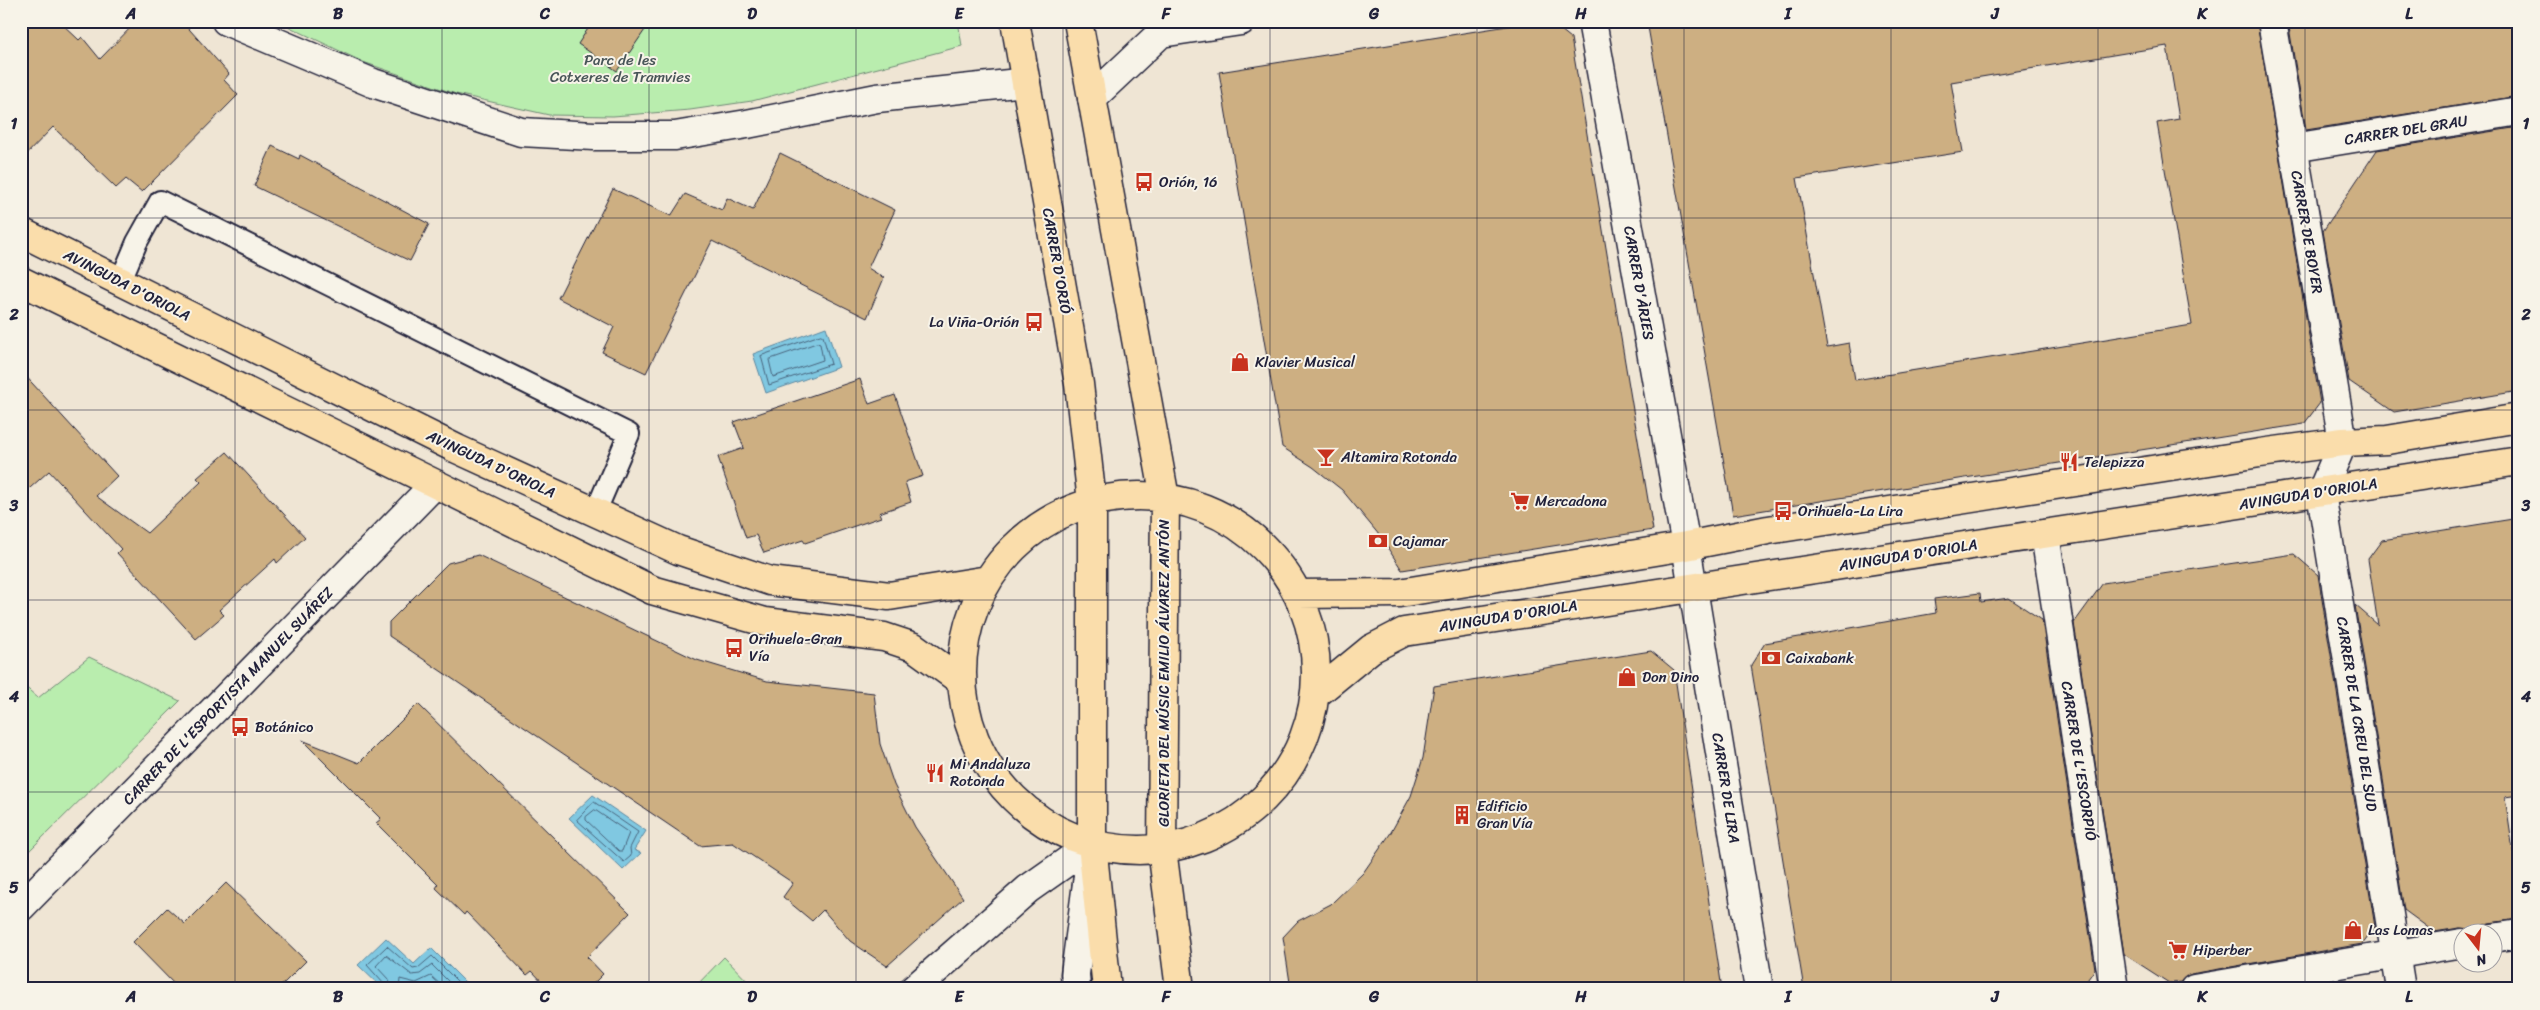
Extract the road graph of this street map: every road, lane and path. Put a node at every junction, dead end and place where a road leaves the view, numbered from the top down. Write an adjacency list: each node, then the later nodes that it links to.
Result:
1 (226, 21): 8 (street)
2 (1015, 21): 8 (main road, CARRER D'ORIÓ)
3 (1078, 21): 9 (main road)
4 (1241, 21): 7 (street)
5 (1592, 21): 24 (street, CARRER D'ÀRIES)
6 (2272, 21): 11 (street, CARRER DE BOYER)
7 (1160, 27): 9 (street)
8 (1026, 82): 21 (main road, CARRER D'ORIÓ)
9 (1092, 98): 20 (main road)
10 (2519, 111): 11 (street, CARRER DEL GRAU)
11 (2293, 148): 16 (street, CARRER DE BOYER)
12 (21, 232): 14 (main road, AVINGUDA D'ORIOLA)
13 (21, 281): 18 (main road)
14 (120, 282): 22 (main road, AVINGUDA D'ORIOLA); 22 (lane)
15 (2519, 418): 16 (main road)
16 (2343, 442): 19 (street); 24 (main road)
17 (2519, 461): 19 (main road, AVINGUDA D'ORIOLA)
18 (434, 485): 28 (main road); 32 (street, CARRER DE L'ESPORTISTA MANUEL SUÁREZ)
19 (2321, 493): 23 (main road, AVINGUDA D'ORIOLA); 36 (street, CARRER DE LA CREU DEL SUD)
20 (1165, 498): 21 (main road, GLORIETA DEL MÚSIC EMILIO ÁLVAREZ ANTÓN); 27 (main road, GLORIETA DEL MÚSIC EMILIO ÁLVAREZ ANTÓN); 31 (main road, GLORIETA DEL MÚSIC EMILIO ÁLVAREZ ANTÓN)
21 (1092, 502): 25 (main road, GLORIETA DEL MÚSIC EMILIO ÁLVAREZ ANTÓN); 30 (main road)
22 (595, 513): 25 (main road, AVINGUDA D'ORIOLA)
23 (2045, 534): 26 (main road, AVINGUDA D'ORIOLA); 42 (street, CARRER DE L'ESCORPIÓ)
24 (1686, 546): 26 (street, CARRER D'ÀRIES); 27 (main road)
25 (988, 580): 28 (main road, GLORIETA DEL MÚSIC EMILIO ÁLVAREZ ANTÓN)
26 (1693, 588): 29 (main road, AVINGUDA D'ORIOLA); 41 (street, CARRER DE LIRA)
27 (1298, 594): 29 (main road, GLORIETA DEL MÚSIC EMILIO ÁLVAREZ ANTÓN)
28 (961, 681): 30 (main road, GLORIETA DEL MÚSIC EMILIO ÁLVAREZ ANTÓN)
29 (1316, 694): 31 (main road, GLORIETA DEL MÚSIC EMILIO ÁLVAREZ ANTÓN)
30 (1092, 844): 31 (main road, GLORIETA DEL MÚSIC EMILIO ÁLVAREZ ANTÓN); 37 (street); 38 (street); 39 (main road)
31 (1162, 849): 40 (main road)
32 (21, 907)
33 (2519, 934): 34 (street)
34 (2502, 937)
35 (2452, 945): 36 (street)
36 (2396, 953): 43 (street); 44 (street, CARRER DE LA CREU DEL SUD)
37 (914, 989)
38 (1076, 989)
39 (1107, 989)
40 (1180, 989)
41 (1759, 989)
42 (2114, 989)
43 (2194, 989)
44 (2401, 989)

